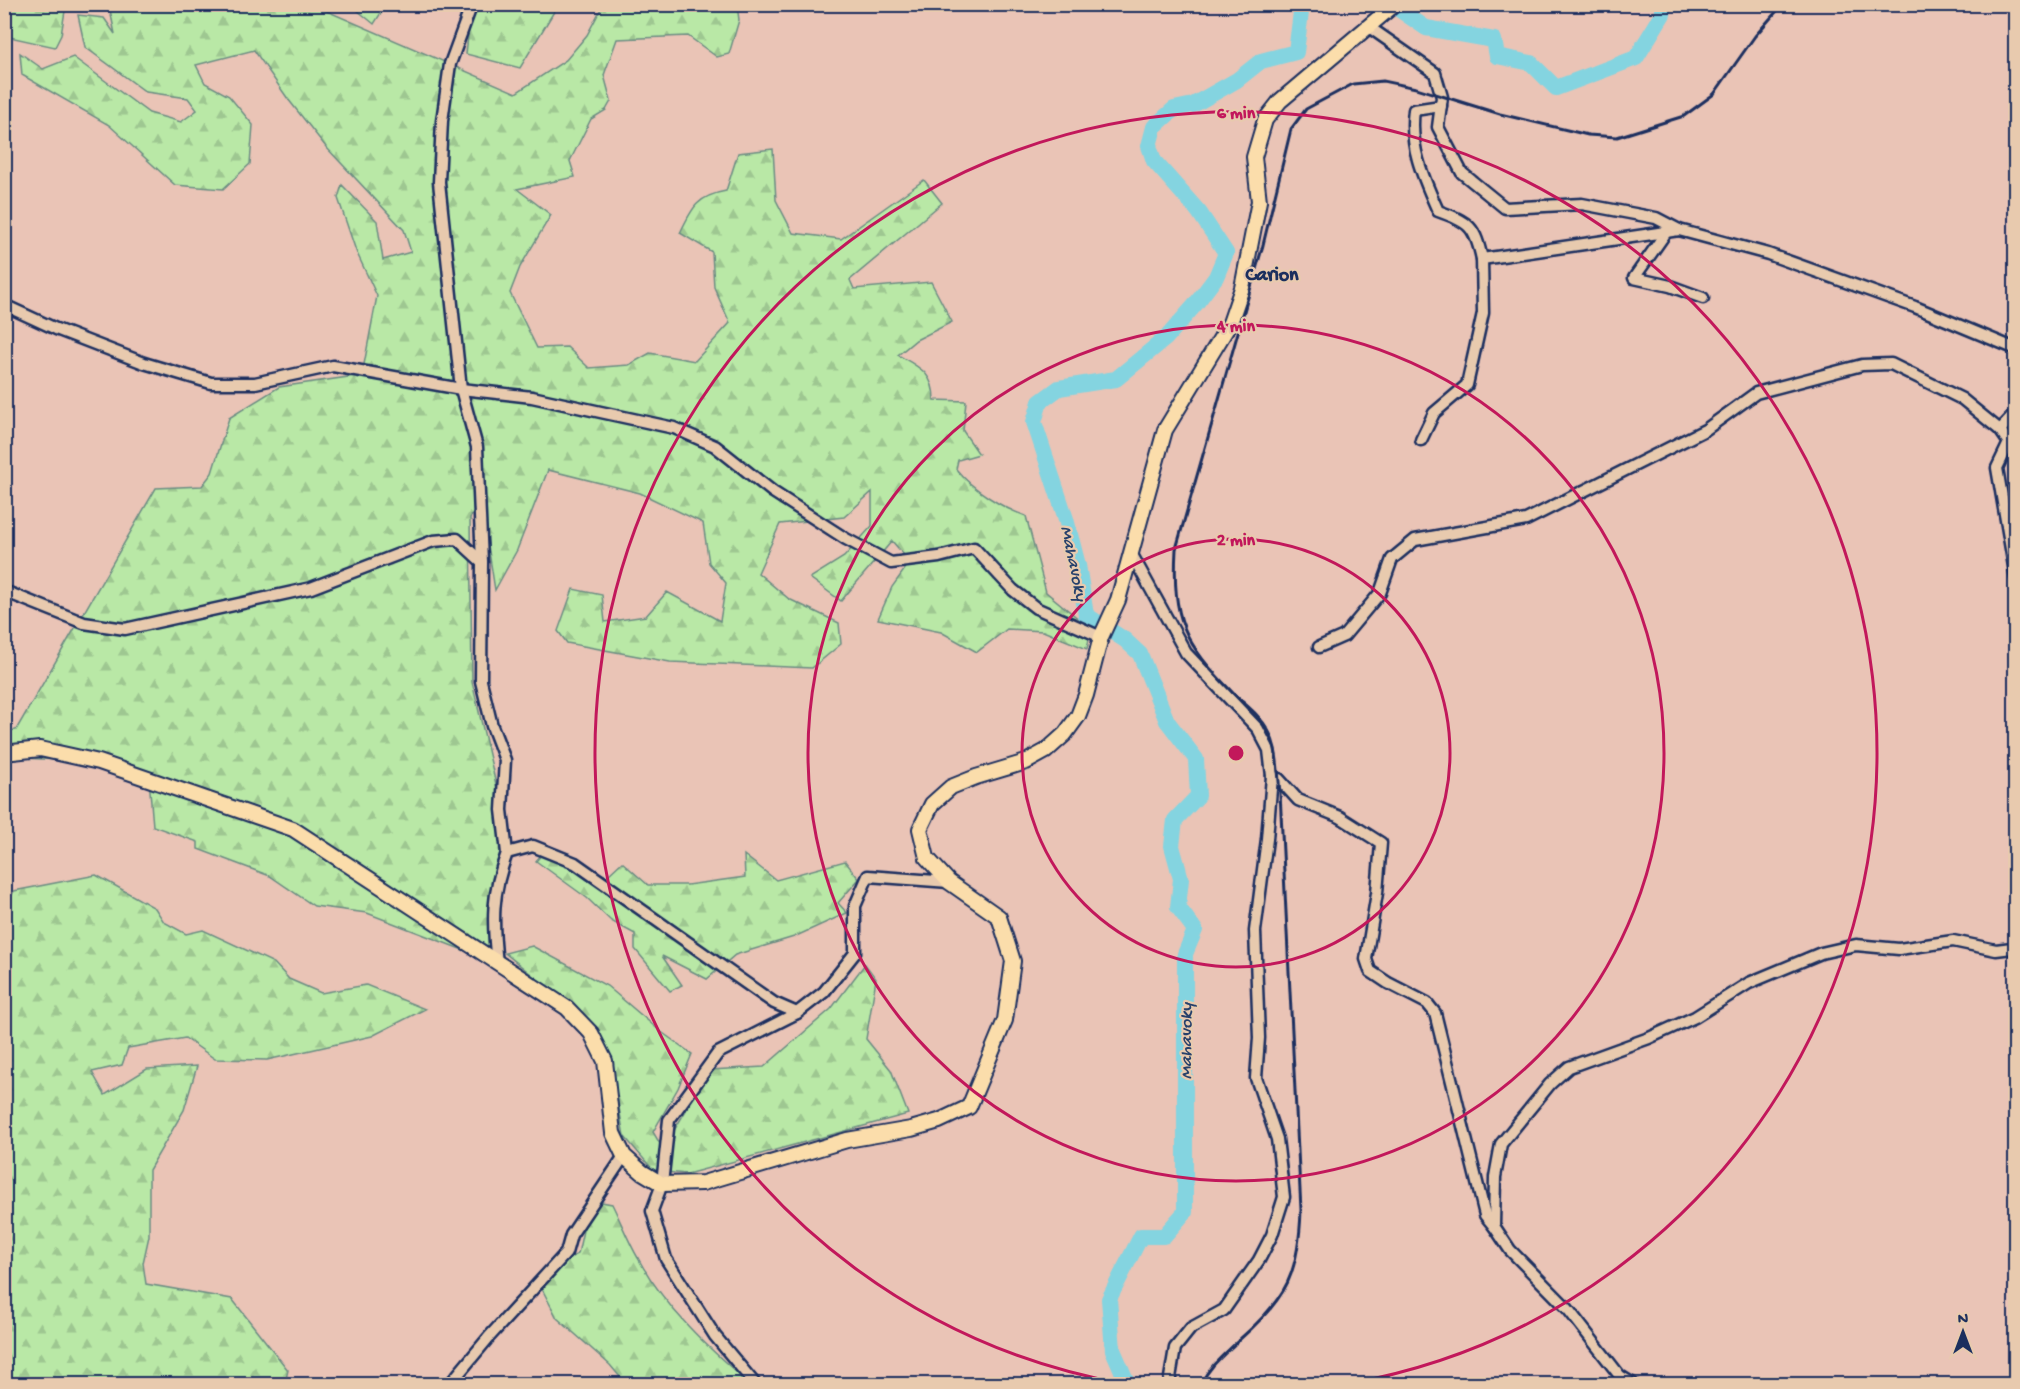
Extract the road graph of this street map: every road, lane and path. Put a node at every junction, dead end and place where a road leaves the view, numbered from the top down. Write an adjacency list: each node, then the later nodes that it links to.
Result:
1 (472, 4): 11 (street)
2 (1395, 4): 3 (main road)
3 (1375, 22): 4 (street); 16 (main road)
4 (1441, 106): 5 (street); 7 (street)
5 (1679, 230): 6 (street); 10 (street)
6 (1667, 231): 7 (street); 8 (street)
7 (1482, 259): 14 (street)
8 (1703, 298)
9 (4, 305): 11 (street)
10 (2016, 349)
11 (461, 389): 17 (street); 20 (street)
12 (2016, 413): 13 (street)
13 (2000, 430): 15 (street); 21 (street)
14 (1421, 440)
15 (2012, 445): 18 (street)
16 (1131, 553): 20 (main road); 23 (street)
17 (482, 562): 19 (street); 24 (street)
18 (2016, 578)
19 (4, 591)
20 (1101, 637): 25 (main road)
21 (1319, 647)
22 (4, 753): 27 (main road)
23 (1272, 776): 31 (street); 34 (street)
24 (507, 853): 27 (street); 28 (street)
25 (949, 882): 28 (street); 30 (main road)
26 (2016, 943): 31 (street)
27 (497, 963): 29 (main road)
28 (797, 1013): 30 (street)
29 (624, 1156): 30 (main road); 32 (street)
30 (662, 1184): 33 (street)
31 (1494, 1226): 35 (street)
32 (450, 1384)
33 (754, 1384)
34 (1169, 1384)
35 (1633, 1384)

